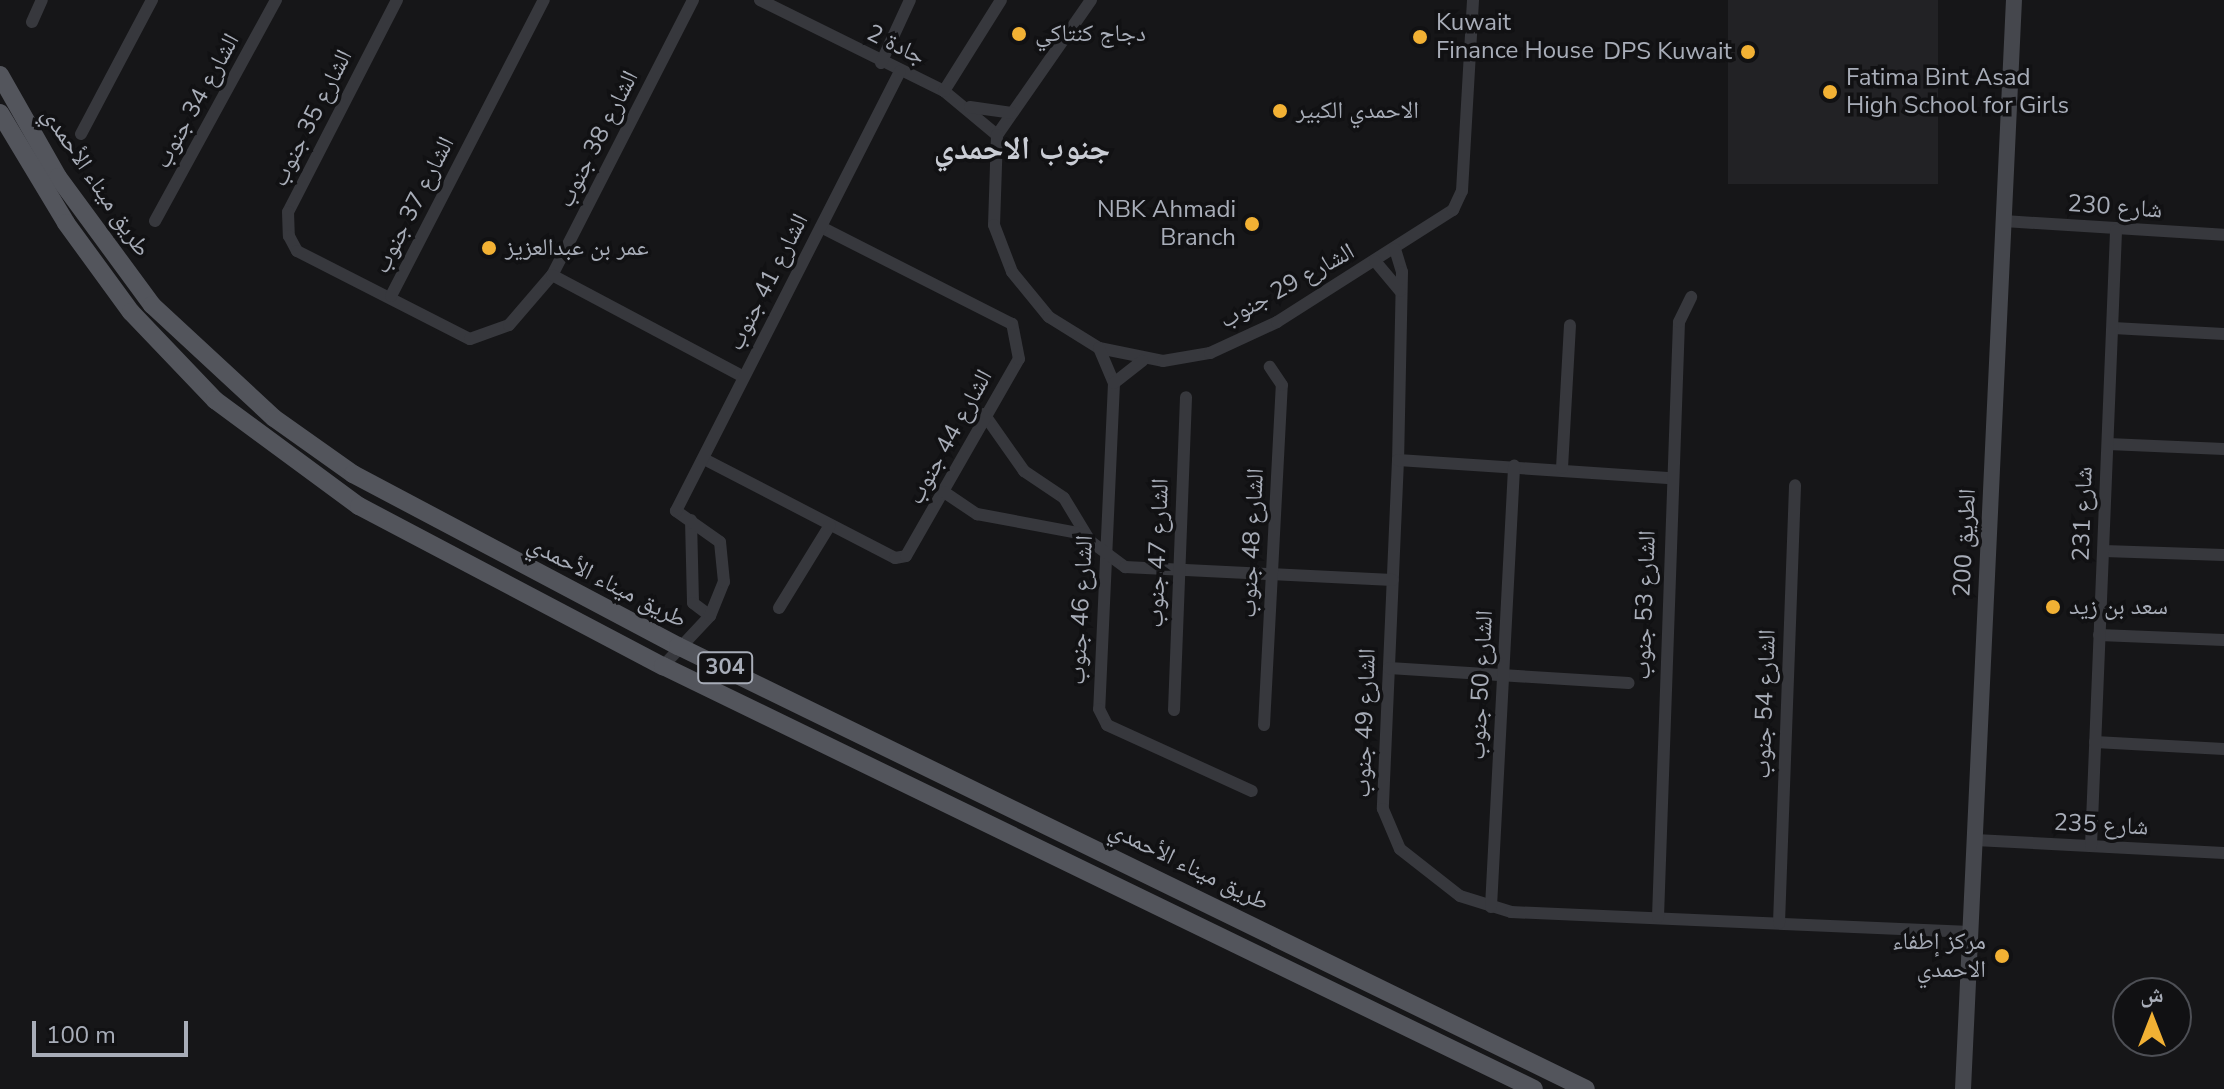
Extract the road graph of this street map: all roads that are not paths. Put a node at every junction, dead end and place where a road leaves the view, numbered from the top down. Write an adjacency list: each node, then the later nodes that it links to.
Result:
1 (42, 0): 13 (street)
2 (276, 0): 23 (street, الشارع 34 جنوب)
3 (397, 0): 32 (street, الشارع 35 جنوب)
4 (544, 0): 32 (street, الشارع 37 جنوب)
5 (693, 0): 30 (street, الشارع 38 جنوب)
6 (760, 0): 14 (street, جادة 2)
7 (910, 0): 14 (street)
8 (1001, 0): 17 (street)
9 (1091, 0): 20 (street)
10 (1473, 0): 28 (street, الشارع 29 جنوب)
11 (2014, 0): 24 (main road, الطريق 200)
12 (149, 1): 21 (street)
13 (32, 22)
14 (881, 63): 15 (street, جادة 2)
15 (900, 72): 17 (street, جادة 2); 25 (street, الشارع 41 جنوب)
16 (0, 75): 66 (main road, طريق ميناء الأحمدي / 304)
17 (944, 91): 18 (street, جادة 2)
18 (970, 107): 20 (street, جادة 2); 22 (street, جادة 2)
19 (0, 113): 67 (main road, طريق ميناء الأحمدي / 304)
20 (1012, 113): 22 (street)
21 (81, 134)
22 (997, 135): 37 (street, الشارع 29 جنوب)
23 (155, 221)
24 (2004, 221): 26 (street, شارع 230); 76 (main road, الطريق 200)
25 (821, 227): 40 (street, الشارع 41 جنوب); 43 (street, الشارع 44 جنوب)
26 (2116, 231): 27 (street, شارع 230); 35 (street, شارع 231)
27 (2224, 235)
28 (1395, 249): 29 (street, الشارع 29 جنوب); 31 (street, الشارع 49 جنوب)
29 (1379, 259): 31 (street); 38 (street, الشارع 29 جنوب)
30 (552, 275): 32 (street, الشارع 37 جنوب); 40 (street)
31 (1400, 294): 47 (street, الشارع 49 جنوب)
32 (391, 296)
33 (1691, 297): 50 (street, الشارع 53 جنوب)
34 (1570, 325): 49 (street)
35 (2113, 328): 36 (street); 44 (street, شارع 231)
36 (2224, 334)
37 (1099, 348): 38 (street, الشارع 29 جنوب); 41 (street, الشارع 46 جنوب)
38 (1142, 361): 41 (street)
39 (1270, 367): 60 (street, الشارع 48 جنوب)
40 (744, 377): 46 (street, الشارع 41 جنوب)
41 (1114, 383): 57 (street, الشارع 46 جنوب)
42 (1186, 397): 59 (street, الشارع 47 جنوب)
43 (984, 414): 52 (street, الشارع 44 جنوب); 55 (street)
44 (2108, 444): 45 (street); 56 (street, شارع 231)
45 (2224, 449)
46 (704, 459): 53 (street, الشارع 41 جنوب); 54 (street, الشارع 44 جنوب)
47 (1398, 460): 48 (street); 61 (street, الشارع 49 جنوب)
48 (1514, 466): 49 (street); 69 (street, الشارع 50 جنوب)
49 (1562, 468): 50 (street)
50 (1671, 478): 80 (street, الشارع 53 جنوب)
51 (1795, 485): 81 (street, الشارع 54 جنوب)
52 (944, 492): 54 (street, الشارع 44 جنوب); 55 (street)
53 (691, 520): 63 (street); 63 (street)
54 (830, 525): 62 (street)
55 (1084, 534): 57 (street)
56 (2104, 551): 58 (street); 64 (street, شارع 231)
57 (1106, 553): 59 (street); 75 (street, الشارع 46 جنوب)
58 (2224, 555)
59 (1180, 571): 60 (street); 71 (street, الشارع 47 جنوب)
60 (1272, 575): 61 (street); 72 (street, الشارع 48 جنوب)
61 (1393, 580): 68 (street, الشارع 49 جنوب)
62 (779, 608)
63 (710, 616): 66 (street)
64 (2099, 635): 65 (street); 73 (street, شارع 231)
65 (2224, 640)
66 (678, 646): 67 (street); 84 (main road, طريق ميناء الأحمدي / 304)
67 (663, 666): 83 (main road, طريق ميناء الأحمدي / 304)
68 (1389, 668): 69 (street); 79 (street, الشارع 49 جنوب)
69 (1503, 675): 70 (street); 79 (street, الشارع 50 جنوب)
70 (1629, 683)
71 (1174, 710)
72 (1264, 725)
73 (2095, 742): 74 (street); 77 (street, شارع 231)
74 (2224, 749)
75 (1252, 791)
76 (1975, 840): 77 (street, شارع 235); 82 (main road, الطريق 200)
77 (2091, 846): 78 (street, شارع 235)
78 (2224, 853)
79 (1491, 907): 80 (street, الشارع 49 جنوب)
80 (1658, 917): 81 (street, الشارع 49 جنوب)
81 (1779, 923): 82 (street, الشارع 49 جنوب)
82 (1971, 932): 85 (main road, الطريق 200)
83 (1534, 1089)
84 (1586, 1089)
85 (1963, 1089)

